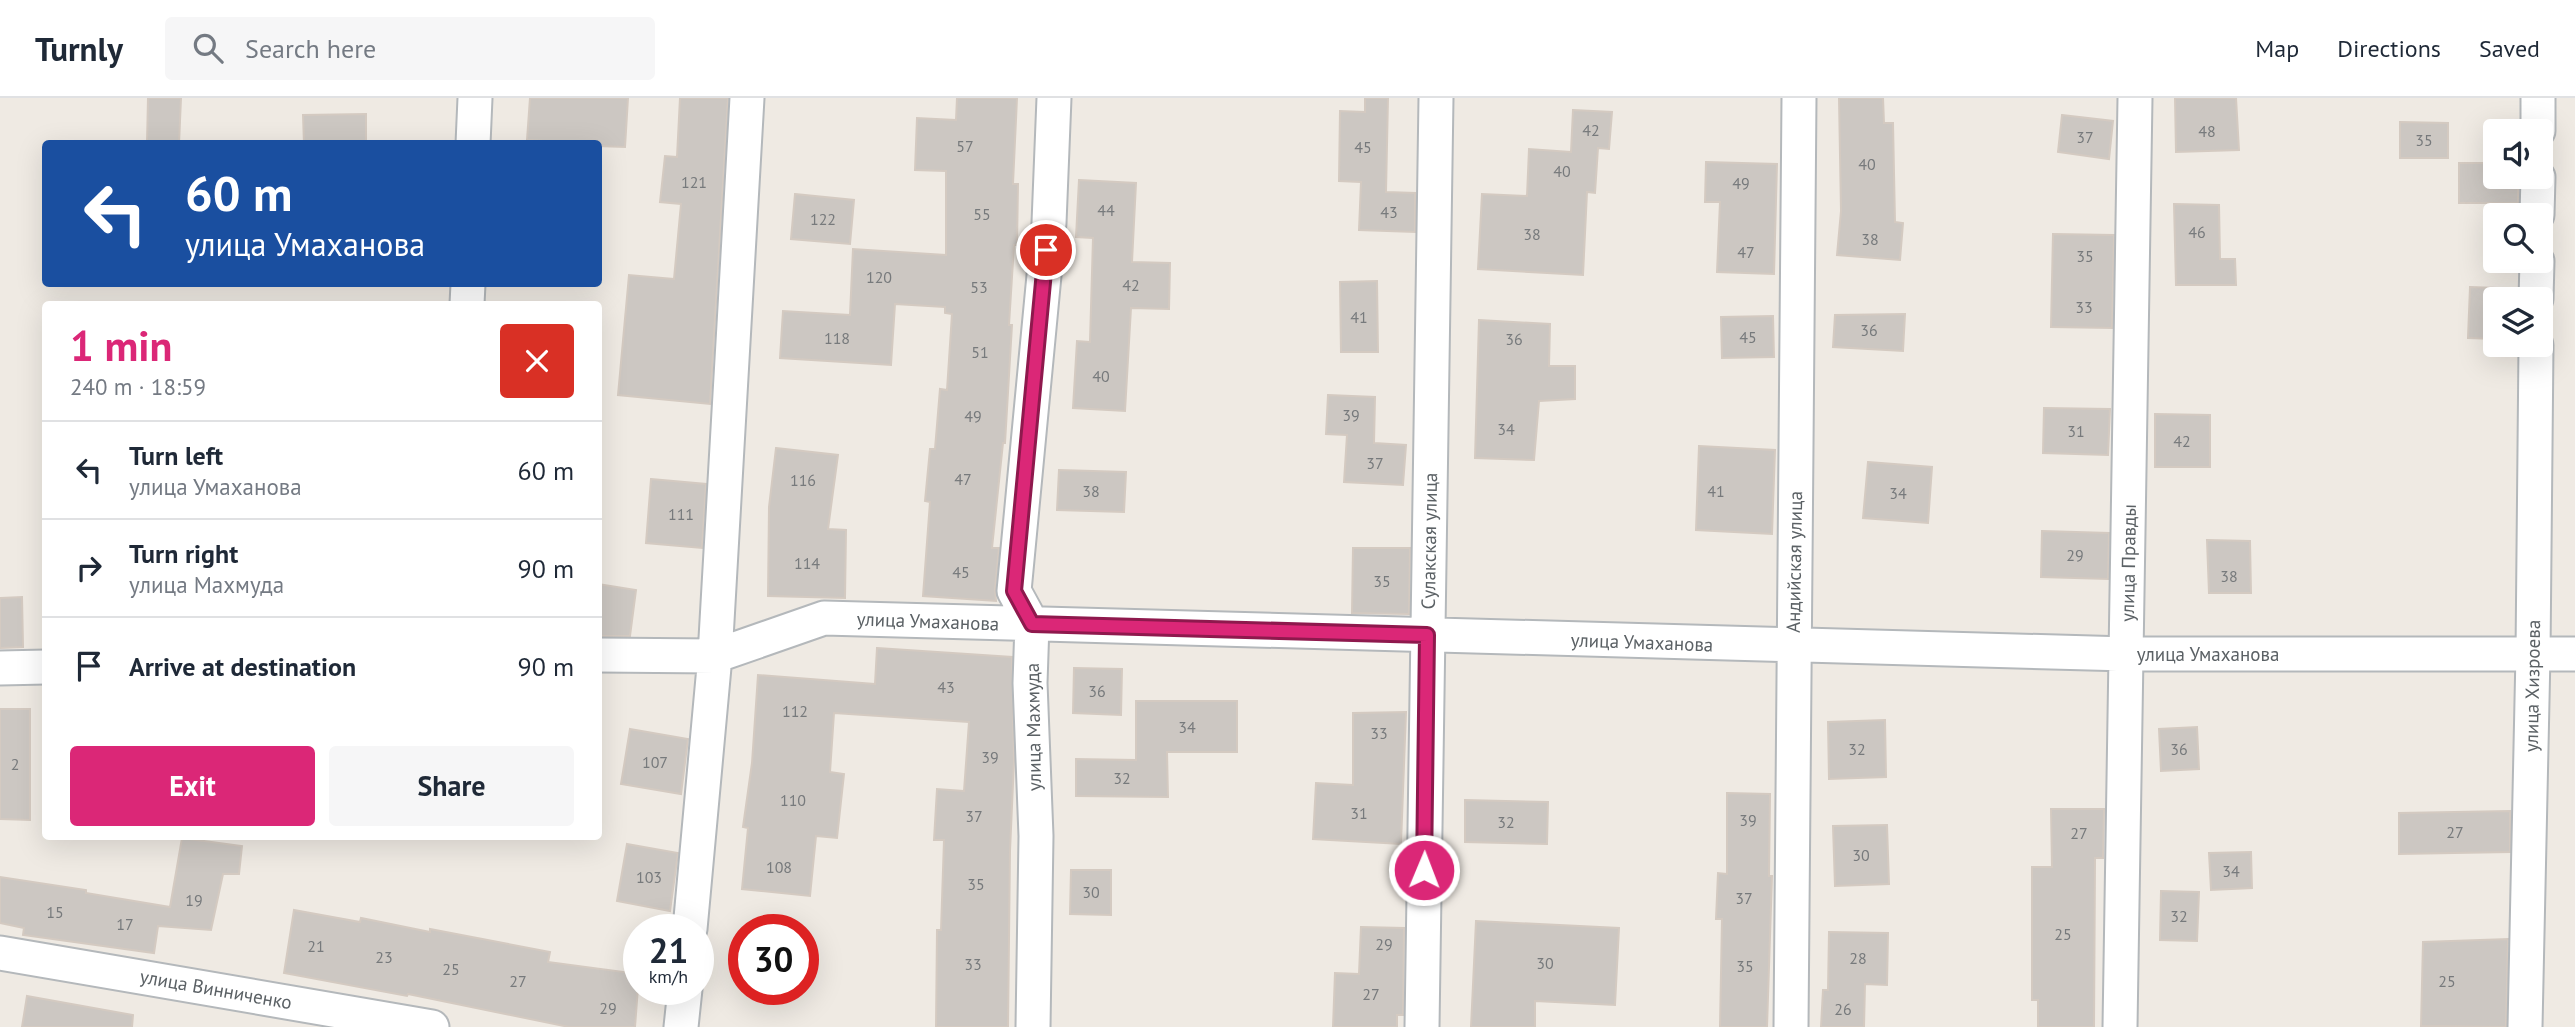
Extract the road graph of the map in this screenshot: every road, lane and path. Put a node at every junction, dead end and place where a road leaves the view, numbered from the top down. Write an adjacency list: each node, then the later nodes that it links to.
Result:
1 (475, 98): 9 (street)
2 (747, 98): 18 (street)
3 (1054, 98): 11 (street)
4 (1436, 98): 12 (street, Сулакская улица)
5 (1799, 98): 13 (street, Андийская улица)
6 (2135, 98): 14 (street, улица Правды)
7 (2538, 98): 8 (street)
8 (2538, 119)
9 (473, 140)
10 (2536, 357): 15 (street, улица Хизроева)
11 (1032, 624): 12 (street, улица Умаханова); 18 (street, улица Умаханова); 26 (street, улица Махмуда)
12 (1427, 635): 13 (street, улица Умаханова); 27 (street, Сулакская улица)
13 (1793, 647): 14 (street, улица Умаханова); 28 (street, Андийская улица)
14 (2127, 654): 15 (street, улица Умаханова); 29 (street, улица Правды)
15 (2533, 654): 16 (street, улица Умаханова); 30 (street, улица Хизроева)
16 (2575, 654)
17 (602, 655): 18 (street, улица Умаханова)
18 (715, 656): 21 (street)
19 (42, 667): 20 (street)
20 (0, 668)
21 (691, 914)
22 (0, 953): 24 (street, улица Винниченко)
23 (683, 1005): 25 (street)
24 (432, 1027)
25 (681, 1027)
26 (1033, 1027)
27 (1422, 1027)
28 (1791, 1027)
29 (2120, 1027)
30 (2525, 1027)

